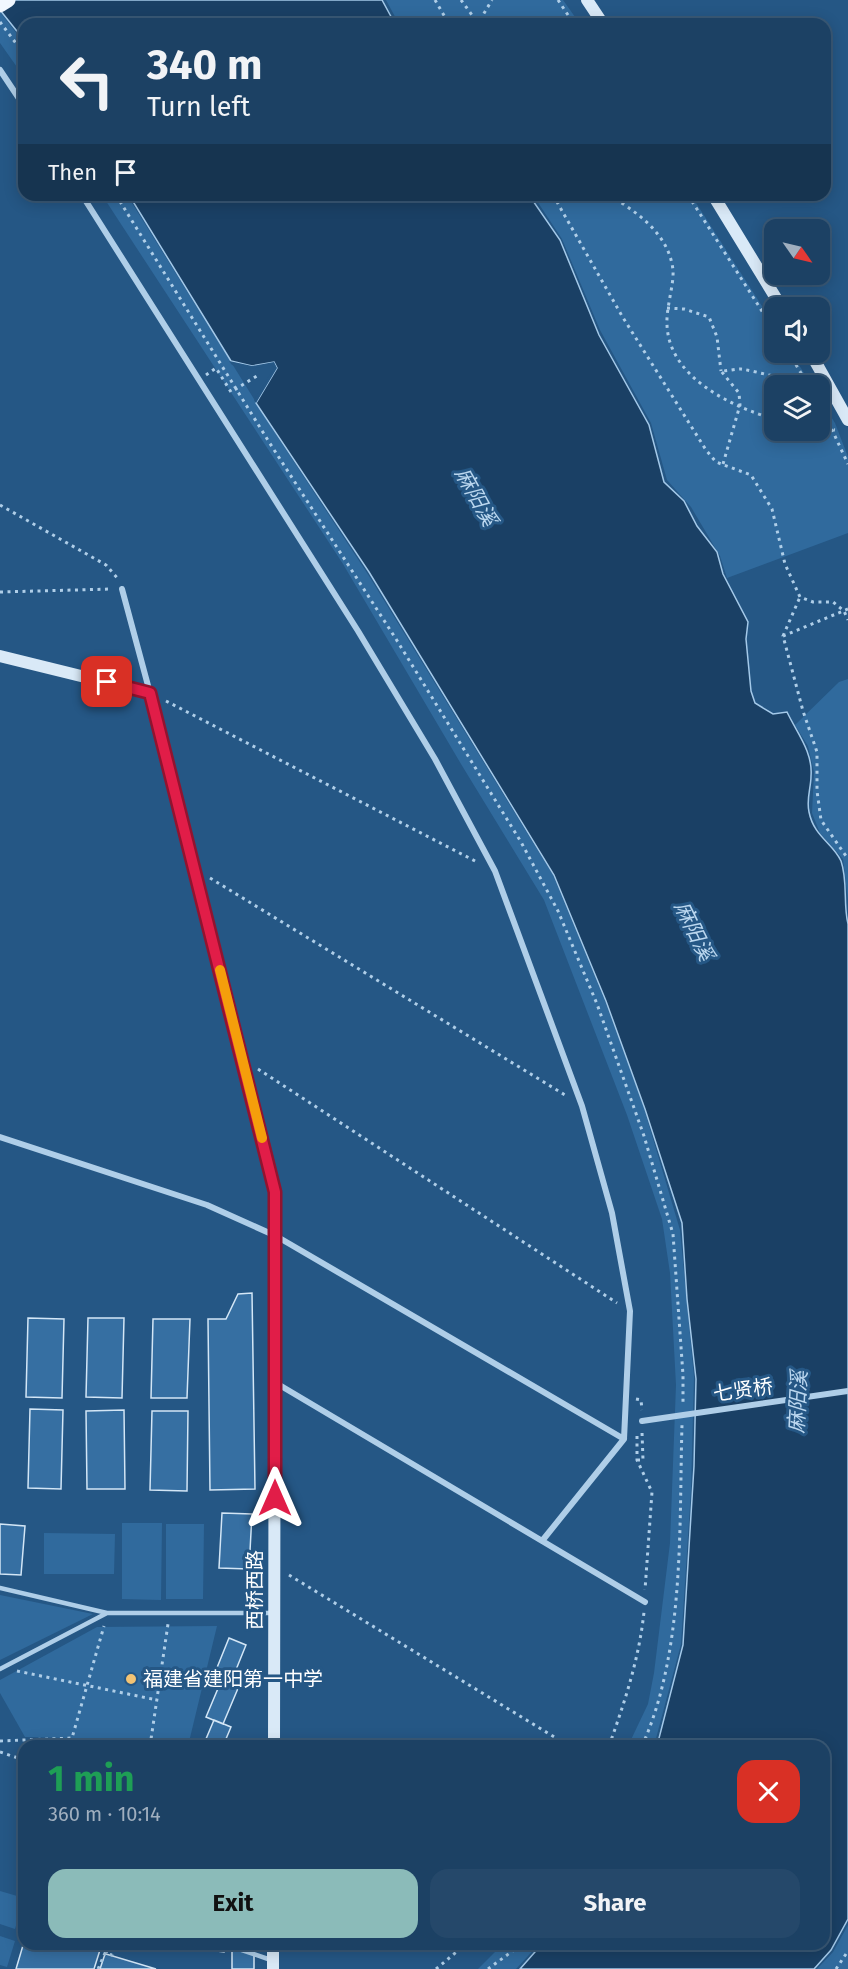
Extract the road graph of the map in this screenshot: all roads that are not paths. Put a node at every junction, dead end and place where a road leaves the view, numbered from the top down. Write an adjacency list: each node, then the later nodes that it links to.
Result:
1 (8, 0): 3 (main road)
2 (587, 0): 4 (main road)
3 (0, 5)
4 (599, 18)
5 (0, 70): 6 (street)
6 (18, 97)
7 (86, 201): 20 (street)
8 (717, 201): 9 (main road)
9 (775, 297)
10 (817, 363): 11 (main road)
11 (848, 420)
12 (122, 589): 14 (street)
13 (0, 656): 14 (main road)
14 (150, 693): 16 (main road, 西桥西路)
15 (0, 1137): 16 (street)
16 (276, 1236): 17 (main road, 西桥西路); 20 (street)
17 (276, 1383): 21 (street); 25 (main road, 西桥西路)
18 (848, 1391): 19 (street, 七贤桥)
19 (642, 1420)
20 (624, 1439): 21 (street)
21 (542, 1541): 23 (street)
22 (0, 1588): 24 (lane)
23 (645, 1602)
24 (108, 1612): 25 (lane); 26 (lane)
25 (275, 1613): 27 (main road, 西桥西路)
26 (1, 1668)
27 (274, 1740)
28 (238, 1950): 29 (lane)
29 (273, 1965)

